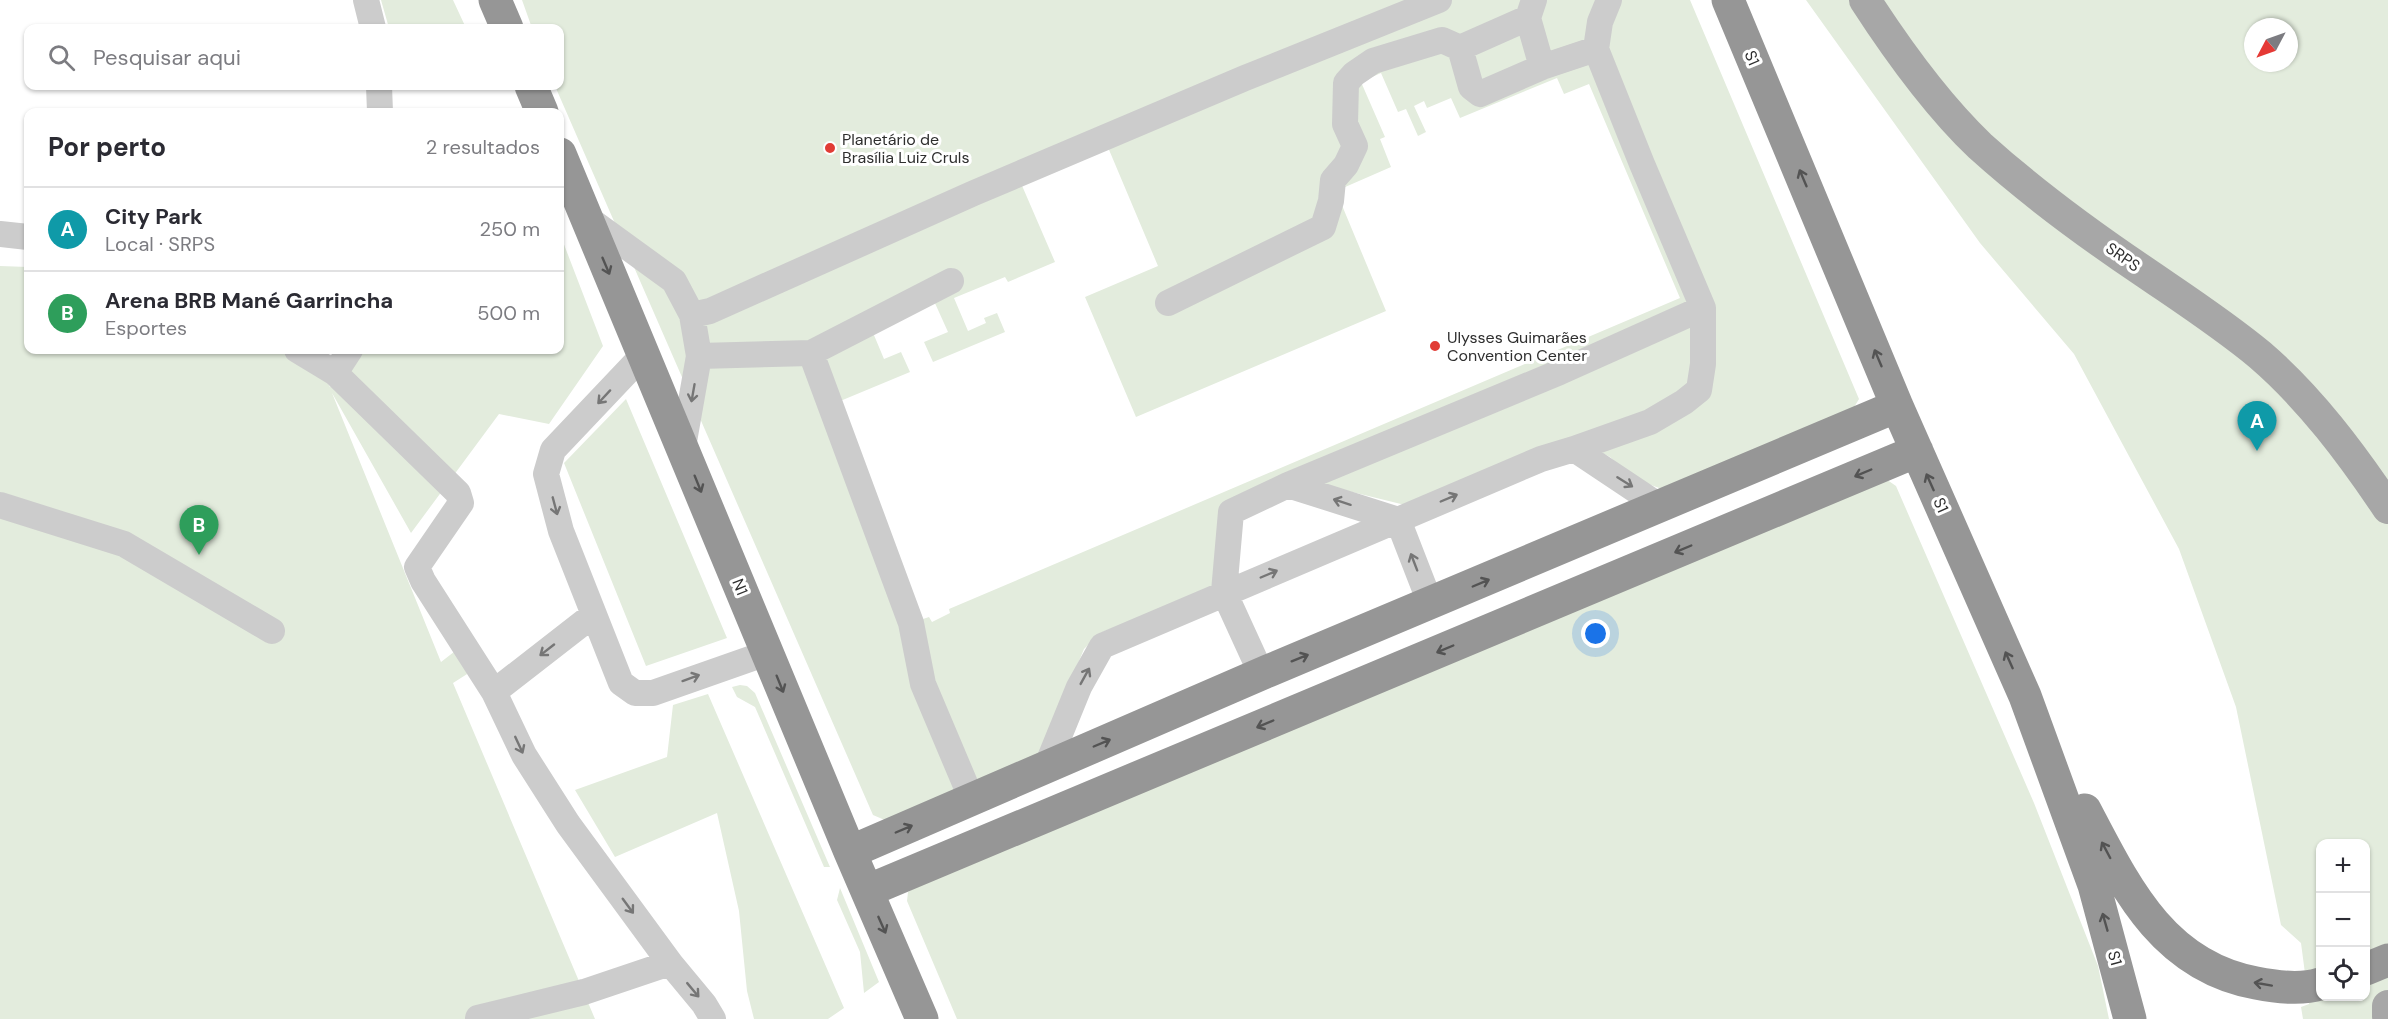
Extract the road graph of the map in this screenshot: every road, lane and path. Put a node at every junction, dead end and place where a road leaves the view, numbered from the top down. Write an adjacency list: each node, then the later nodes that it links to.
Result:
1 (366, 0): 8 (lane)
2 (495, 0): 9 (highway)
3 (1438, 0): 24 (lane)
4 (1609, 0): 11 (lane)
5 (1728, 0): 31 (highway, S1, one-way to 5)
6 (1865, 0): 40 (main road, SRPS)
7 (1531, 9): 10 (lane); 12 (lane)
8 (372, 24)
9 (505, 24)
10 (1460, 48): 12 (lane); 22 (lane)
11 (1596, 49): 12 (lane); 23 (lane)
12 (1542, 67)
13 (379, 90): 15 (lane)
14 (533, 90): 16 (highway)
15 (380, 108)
16 (540, 108)
17 (564, 164): 18 (highway, N1)
18 (586, 217): 24 (lane); 28 (highway, N1, one-way to 28)
19 (0, 234): 20 (lane)
20 (24, 237)
21 (951, 281): 25 (lane)
22 (1168, 303)
23 (1703, 308): 33 (lane); 36 (lane)
24 (692, 315): 29 (lane)
25 (811, 353): 29 (lane); 51 (lane)
26 (304, 354): 30 (lane)
27 (347, 354): 30 (lane)
28 (644, 354): 32 (highway, N1); 44 (lane, one-way to 44)
29 (699, 356): 32 (lane, one-way to 32)
30 (335, 373): 48 (lane)
31 (1898, 406): 34 (highway, S1); 35 (highway)
32 (683, 447): 46 (highway, N1, one-way to 46)
33 (1574, 449): 39 (lane, one-way to 39); 41 (lane, one-way to 33)
34 (1917, 451): 38 (highway, one-way to 38); 49 (highway, S1, one-way to 34)
35 (1766, 462): 38 (highway); 39 (highway)
36 (1288, 485): 41 (lane, one-way to 36); 42 (lane)
37 (0, 505): 45 (lane)
38 (1785, 506): 52 (highway, one-way to 52)
39 (1661, 507): 43 (highway, one-way to 39)
40 (2388, 508)
41 (1398, 520): 42 (lane, one-way to 41); 43 (lane, one-way to 41)
42 (1224, 592): 47 (lane); 50 (lane, one-way to 42)
43 (1431, 605): 47 (highway, one-way to 43)
44 (593, 615): 46 (lane, one-way to 46); 48 (lane, one-way to 48)
45 (272, 631)
46 (767, 652): 53 (highway, N1, one-way to 53)
47 (1268, 671): 50 (highway, one-way to 47)
48 (494, 692): 56 (lane, one-way to 56)
49 (2025, 696): 58 (highway, one-way to 49); 64 (highway, S1, one-way to 49)
50 (1046, 768): 51 (highway)
51 (972, 800): 52 (highway); 53 (highway, one-way to 51)
52 (989, 840): 54 (highway)
53 (850, 852): 54 (highway, N1)
54 (867, 891): 63 (highway, N1, one-way to 63)
55 (2388, 960): 57 (highway)
56 (670, 963): 61 (lane); 62 (lane, one-way to 62)
57 (2370, 967)
58 (2316, 985)
59 (2388, 1006): 60 (main road)
60 (2388, 1016)
61 (478, 1018)
62 (713, 1019)
63 (922, 1019)
64 (2130, 1019)

